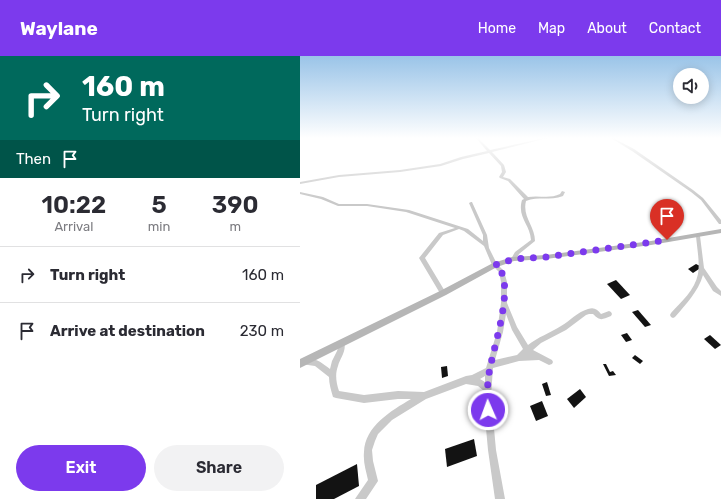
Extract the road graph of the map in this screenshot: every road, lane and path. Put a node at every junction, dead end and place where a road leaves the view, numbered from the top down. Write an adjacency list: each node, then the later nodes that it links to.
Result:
1 (460, 159): 4 (street)
2 (497, 159): 7 (street)
3 (645, 159): 9 (street)
4 (300, 183)
5 (563, 192): 7 (street)
6 (300, 193): 10 (street)
7 (527, 199): 14 (street)
8 (471, 203): 13 (street)
9 (721, 223)
10 (460, 228): 13 (street); 17 (street)
11 (721, 231): 12 (main road)
12 (698, 236): 14 (main road); 16 (street)
13 (486, 244): 15 (street)
14 (514, 259): 15 (main road)
15 (495, 265): 17 (main road); 19 (street)
16 (701, 268): 18 (street); 21 (street)
17 (443, 293): 24 (main road)
18 (721, 294)
19 (504, 303): 22 (street); 30 (street)
20 (609, 314): 23 (street)
21 (673, 315)
22 (520, 337): 23 (street); 25 (street)
23 (536, 343): 25 (street)
24 (342, 344): 29 (main road); 31 (street)
25 (527, 350): 26 (street); 27 (street)
26 (519, 358): 27 (street); 30 (street)
27 (540, 358): 28 (street)
28 (549, 362)
29 (302, 363): 31 (street)
30 (490, 368): 32 (street); 33 (street)
31 (333, 376): 34 (street)
32 (466, 380): 33 (street); 34 (street)
33 (488, 390): 36 (street)
34 (424, 396): 35 (street)
35 (360, 499)
36 (500, 499)

